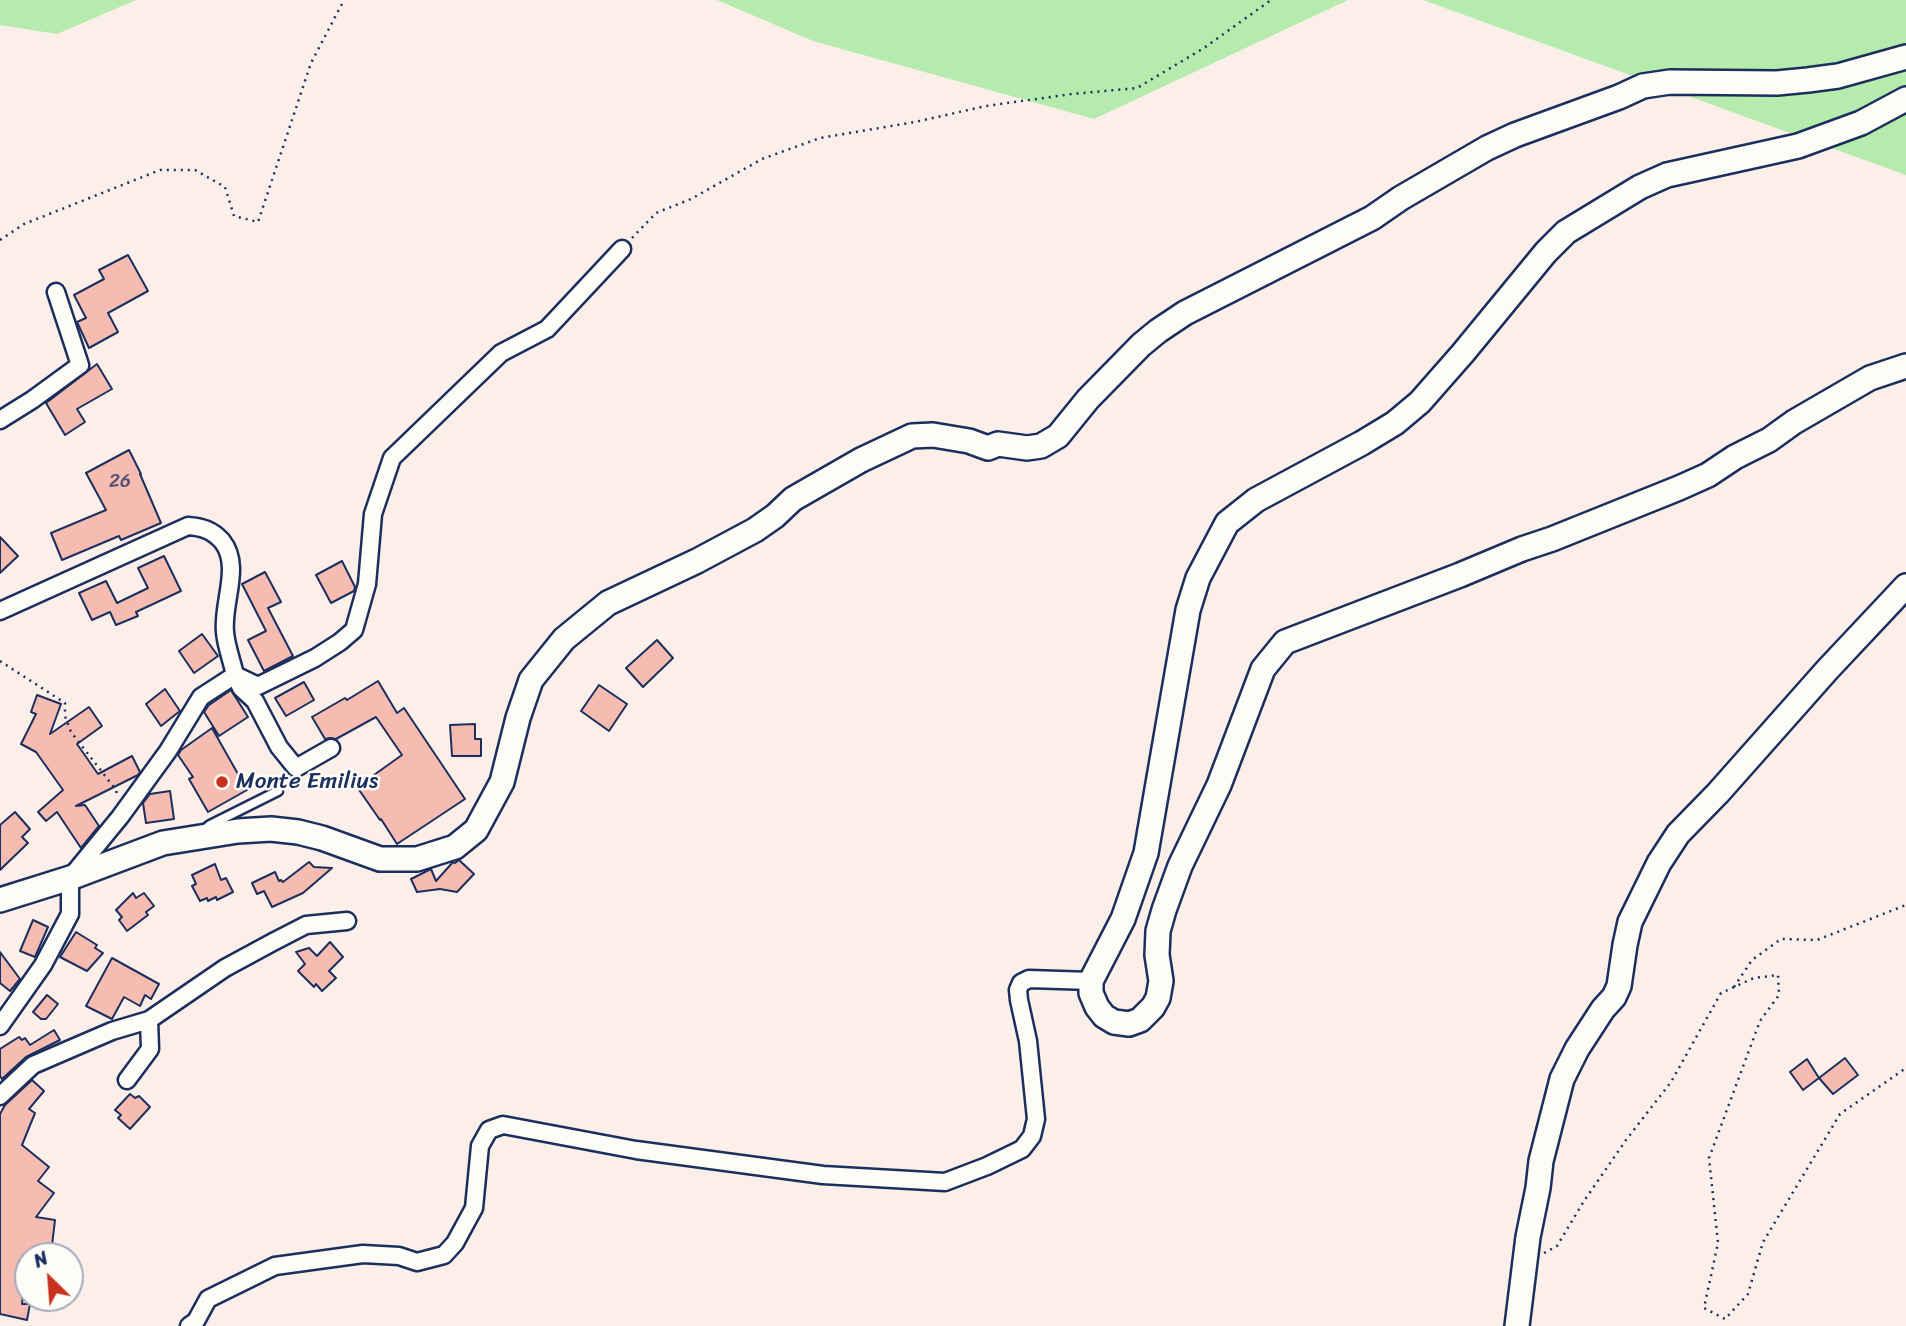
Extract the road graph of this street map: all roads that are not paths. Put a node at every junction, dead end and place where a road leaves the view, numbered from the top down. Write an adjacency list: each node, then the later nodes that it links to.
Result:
1 (1906, 57): 12 (street)
2 (1906, 99): 16 (street)
3 (622, 249): 9 (street)
4 (56, 292): 6 (street)
5 (1906, 366): 16 (street)
6 (0, 420)
7 (1906, 586): 22 (street)
8 (0, 611): 9 (street)
9 (235, 675): 10 (street); 13 (street)
10 (331, 748)
11 (278, 791): 12 (lane)
12 (197, 836): 13 (street)
13 (70, 877): 14 (street); 18 (street)
14 (0, 900)
15 (348, 921): 17 (street)
16 (1091, 981): 21 (street)
17 (149, 1020): 19 (street); 20 (street)
18 (0, 1026)
19 (127, 1080)
20 (0, 1095)
21 (189, 1326)
22 (1517, 1326)

